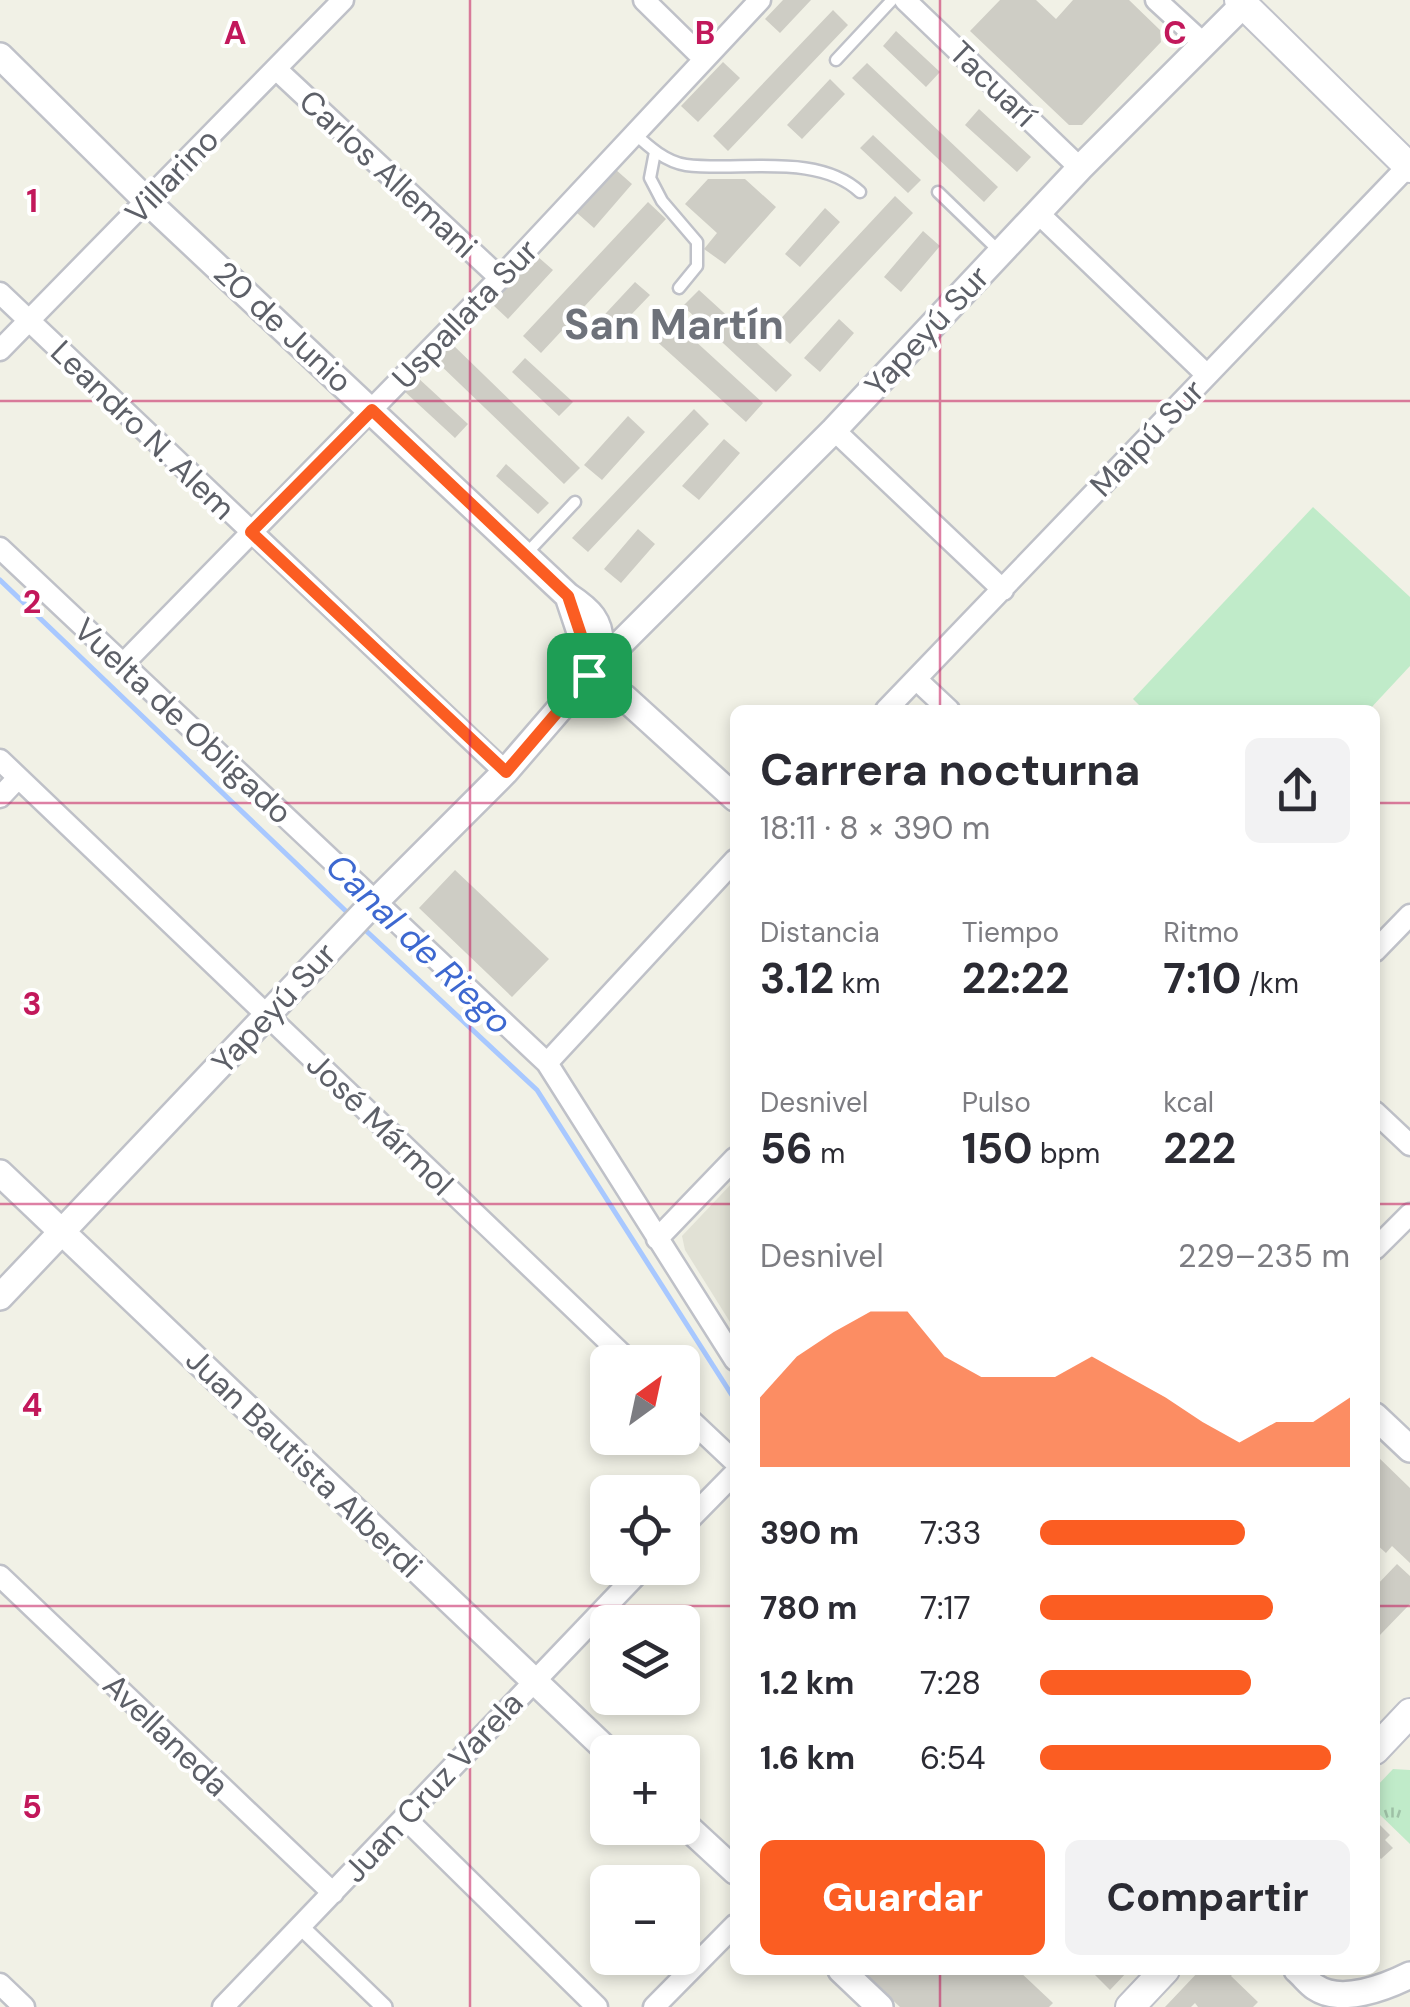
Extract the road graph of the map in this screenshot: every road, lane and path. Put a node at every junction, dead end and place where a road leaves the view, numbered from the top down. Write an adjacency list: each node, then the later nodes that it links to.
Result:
1 (343, 0): 12 (street, Villarino)
2 (644, 0): 10 (street)
3 (760, 0): 10 (street, Uspallata Sur)
4 (892, 0): 11 (lane)
5 (905, 0): 16 (street, Tacuarí)
6 (1156, 0): 8 (street)
7 (1242, 2): 8 (street, Yapeyú Sur); 15 (main road)
8 (1204, 44): 16 (street, Yapeyú Sur)
9 (0, 56): 19 (street, 20 de Junio)
10 (703, 58): 13 (street, Uspallata Sur)
11 (836, 60)
12 (276, 69): 19 (street, Villarino); 22 (street, Carlos Allemani)
13 (634, 133): 14 (lane); 22 (street, Uspallata Sur)
14 (654, 152): 17 (lane); 23 (lane)
15 (1409, 166): 27 (street, Maipú Sur)
16 (1080, 168): 20 (street, Yapeyú Sur)
17 (860, 192)
18 (938, 192): 21 (lane)
19 (148, 202): 25 (street, Villarino); 28 (street, 20 de Junio)
20 (1038, 212): 21 (street, Yapeyú Sur); 27 (street)
21 (1000, 252): 29 (street, Yapeyú Sur)
22 (500, 278): 28 (street, Uspallata Sur)
23 (679, 288)
24 (0, 294): 25 (street, Leandro N. Alem)
25 (29, 321): 26 (street, Villarino); 31 (street, Leandro N. Alem)
26 (0, 350)
27 (1207, 376): 34 (street, Maipú Sur)
28 (372, 410): 31 (street, Uspallata Sur); 33 (street, 20 de Junio)
29 (834, 430): 34 (street); 35 (street, Yapeyú Sur)
30 (575, 502): 33 (lane)
31 (251, 532): 36 (street, Uspallata Sur); 41 (street, Leandro N. Alem)
32 (0, 548): 36 (street, Vuelta de Obligado)
33 (526, 554): 35 (street, 20 de Junio)
34 (1002, 590): 37 (street, Maipú Sur)
35 (597, 661): 41 (street, Yapeyú Sur); 43 (street, 20 de Junio)
36 (122, 665): 46 (street, Vuelta de Obligado)
37 (917, 680): 38 (street, Maipú Sur); 39 (street)
38 (891, 705)
39 (944, 705)
40 (0, 760): 42 (street, José Mármol)
41 (506, 772): 46 (street, Yapeyú Sur)
42 (18, 778): 44 (street); 49 (street, José Mármol)
43 (730, 793)
44 (0, 798)
45 (730, 865): 50 (street)
46 (363, 915): 49 (street, Yapeyú Sur); 50 (street, Vuelta de Obligado)
47 (1410, 916): 48 (street)
48 (1380, 947)
49 (266, 1016): 56 (street, Yapeyú Sur); 60 (street, José Mármol)
50 (547, 1063): 57 (street, Vuelta de Obligado)
51 (1380, 1117): 52 (street)
52 (1410, 1145)
53 (730, 1163): 57 (street)
54 (0, 1173): 56 (street, Juan Bautista Alberdi)
55 (1410, 1214): 58 (street)
56 (64, 1232): 59 (street, Yapeyú Sur); 70 (street, Juan Bautista Alberdi)
57 (657, 1239): 61 (street, Vuelta de Obligado)
58 (1380, 1244)
59 (0, 1297)
60 (612, 1345)
61 (730, 1352)
62 (1380, 1421): 64 (street)
63 (700, 1429): 65 (street)
64 (1410, 1449)
65 (730, 1457)
66 (730, 1479): 67 (street)
67 (700, 1509)
68 (0, 1576): 77 (street, Avellaneda)
69 (626, 1585): 70 (street, Juan Cruz Varela)
70 (532, 1681): 72 (street, Juan Bautista Alberdi); 74 (street, Juan Cruz Varela)
71 (1405, 1727): 73 (main road)
72 (591, 1735)
73 (1380, 1746)
74 (406, 1818): 77 (street, Juan Cruz Varela); 90 (street)
75 (700, 1838): 76 (street)
76 (730, 1865)
77 (333, 1893): 78 (street, Juan Cruz Varela)
78 (301, 1928): 88 (street, Juan Cruz Varela); 89 (street)
79 (730, 1930): 91 (street)
80 (846, 1975): 92 (street)
81 (1160, 1975): 93 (main road)
82 (1302, 1975): 85 (street)
83 (1410, 1975): 86 (street)
84 (0, 1984): 87 (street)
85 (1325, 1998): 86 (street)
86 (1375, 1998)
87 (24, 2007)
88 (223, 2007)
89 (384, 2007)
90 (597, 2007)
91 (654, 2007)
92 (880, 2007)
93 (1130, 2007)

